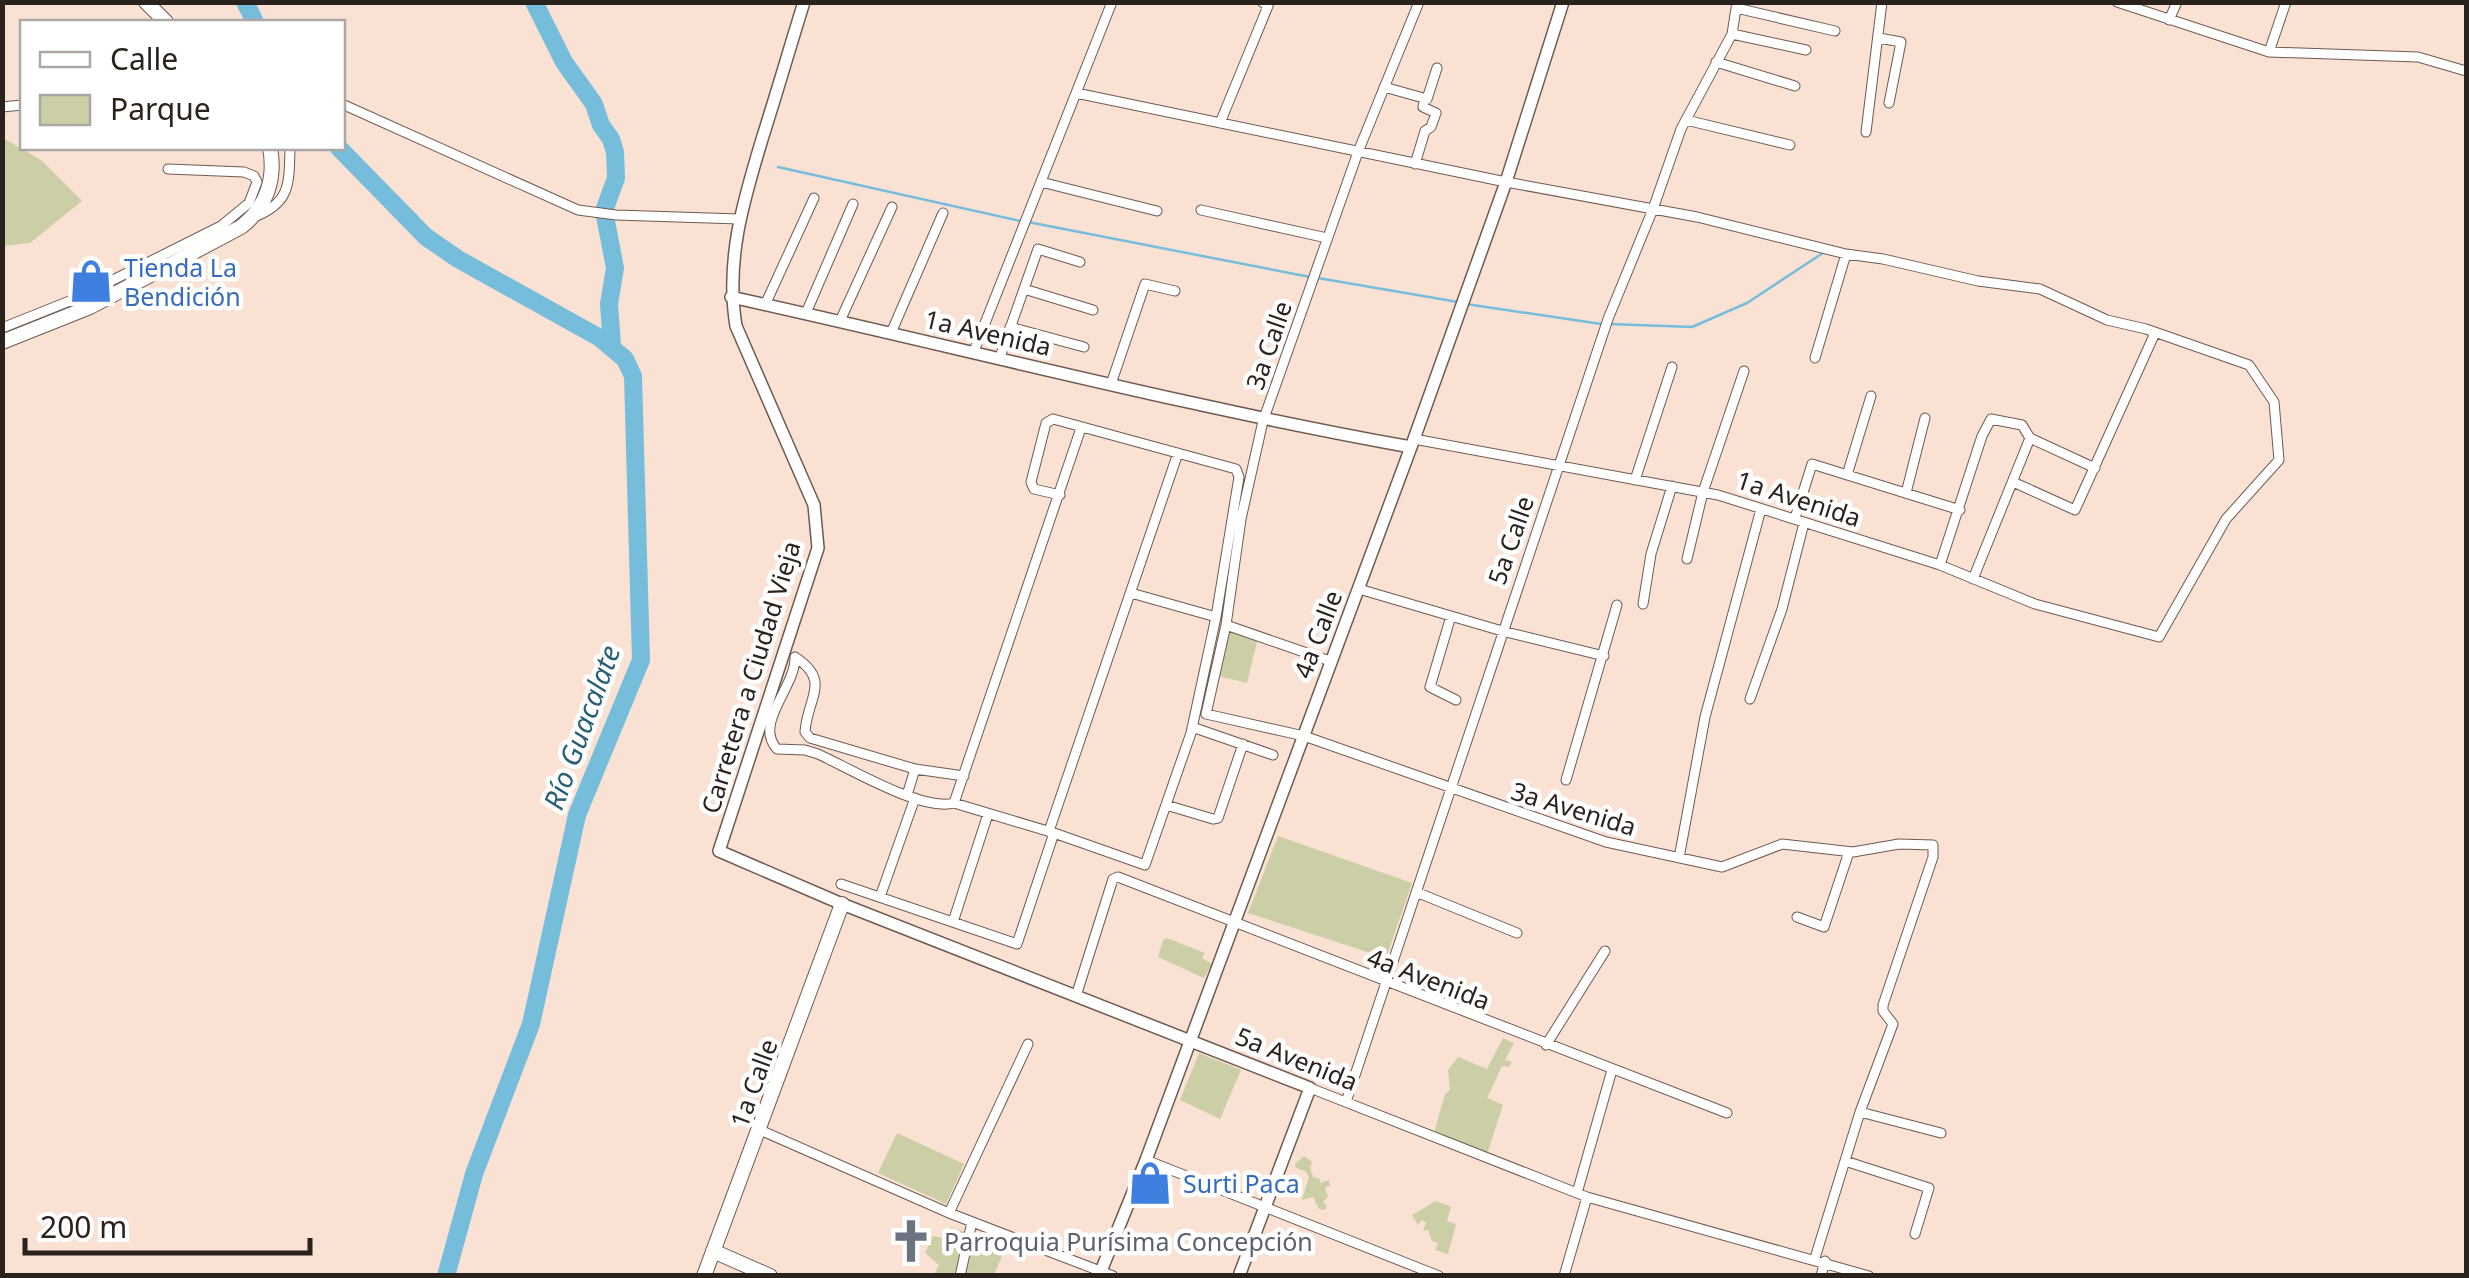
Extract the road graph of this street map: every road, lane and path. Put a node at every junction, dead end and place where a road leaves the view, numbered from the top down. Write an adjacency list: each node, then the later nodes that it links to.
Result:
1 (146, 2): 12 (main road)
2 (804, 2): 47 (main road, Carretera a Ciudad Vieja)
3 (1112, 2): 24 (street)
4 (1262, 2): 29 (street)
5 (1419, 2): 23 (street, 3a Calle)
6 (1562, 2): 38 (main road, 4a Calle)
7 (1882, 2): 16 (street)
8 (2177, 2): 13 (street)
9 (2286, 2): 18 (street)
10 (2119, 3): 13 (street)
11 (1737, 6): 14 (street); 15 (street, 5a Calle)
12 (164, 20)
13 (2170, 20): 18 (street)
14 (1835, 31)
15 (1732, 34): 17 (street); 19 (street, 5a Calle)
16 (1880, 38): 26 (street); 30 (street)
17 (1806, 50)
18 (2269, 52): 21 (street)
19 (1716, 62): 22 (street); 28 (street, 5a Calle)
20 (1438, 68): 25 (street)
21 (2466, 71)
22 (1795, 86)
23 (1384, 87): 25 (street); 34 (street, 3a Calle)
24 (1076, 93): 29 (street); 37 (street)
25 (1424, 98): 35 (street)
26 (1889, 102)
27 (345, 105): 47 (street)
28 (1686, 120): 31 (street); 42 (street, 5a Calle)
29 (1220, 123): 34 (street)
30 (1866, 132)
31 (1790, 145)
32 (270, 150): 46 (main road)
33 (290, 150): 46 (street)
34 (1358, 152): 35 (street); 48 (street, 3a Calle)
35 (1415, 164): 38 (street)
36 (168, 169): 49 (street)
37 (1041, 182): 44 (street); 66 (street)
38 (1506, 182): 42 (street); 77 (main road, 4a Calle)
39 (814, 198): 56 (street)
40 (853, 204): 58 (street)
41 (892, 207): 59 (street)
42 (1653, 209): 50 (street); 79 (street, 5a Calle)
43 (1201, 210): 48 (street)
44 (1157, 211)
45 (943, 213): 62 (street)
46 (254, 217): 49 (main road)
47 (739, 219): 55 (main road, Carretera a Ciudad Vieja)
48 (1327, 238): 74 (street, 3a Calle)
49 (190, 248): 51 (main road)
50 (1846, 254): 63 (street); 68 (street)
51 (173, 257): 61 (street); 64 (main road)
52 (1080, 262): 53 (street)
53 (1024, 289): 57 (street); 60 (street)
54 (1175, 291): 71 (street)
55 (731, 293): 56 (main road, 1a Avenida); 102 (main road, Carretera a Ciudad Vieja)
56 (766, 305): 58 (main road, 1a Avenida)
57 (1093, 310)
58 (806, 314): 59 (main road, 1a Avenida)
59 (840, 321): 62 (main road, 1a Avenida)
60 (1010, 327): 65 (street); 67 (street)
61 (2, 328)
62 (891, 332): 66 (main road, 1a Avenida)
63 (2156, 333): 80 (street); 93 (street, 1a Avenida)
64 (2, 342)
65 (1084, 347)
66 (974, 351): 67 (main road, 1a Avenida)
67 (1000, 358): 71 (main road, 1a Avenida)
68 (1815, 358)
69 (1672, 367): 82 (street)
70 (1744, 372): 85 (street)
71 (1111, 384): 74 (main road, 1a Avenida)
72 (1870, 396): 81 (street)
73 (1925, 418): 86 (street)
74 (1263, 421): 77 (main road, 1a Avenida); 100 (street, 3a Calle)
75 (1082, 428): 78 (street); 87 (street); 87 (street)
76 (2030, 438): 80 (street); 83 (street); 89 (street)
77 (1412, 443): 79 (street, 1a Avenida); 94 (main road, 4a Calle)
78 (1178, 453): 95 (street); 99 (street)
79 (1559, 467): 82 (street, 1a Avenida); 101 (street, 5a Calle)
80 (2095, 468): 83 (street)
81 (1847, 475): 86 (street); 90 (street)
82 (1635, 480): 84 (street, 1a Avenida)
83 (2012, 482): 93 (street)
84 (1672, 486): 85 (street, 1a Avenida); 96 (street)
85 (1703, 492): 88 (street, 1a Avenida); 91 (street)
86 (1906, 494): 89 (street)
87 (1060, 495): 113 (street)
88 (1761, 509): 90 (street, 1a Avenida); 123 (street)
89 (1960, 510): 92 (street)
90 (1799, 520): 92 (street, 1a Avenida); 105 (street)
91 (1687, 559)
92 (1940, 565): 93 (street, 1a Avenida)
93 (1973, 578)
94 (1358, 589): 98 (street); 104 (main road, 4a Calle)
95 (1131, 593): 99 (street); 120 (street)
96 (1643, 604)
97 (1618, 605): 103 (street)
98 (1451, 616): 101 (street); 106 (street)
99 (1216, 617): 108 (street)
100 (1226, 625): 104 (street); 107 (street, 3a Calle)
101 (1502, 631): 103 (street); 115 (street, 5a Calle)
102 (790, 653): 112 (street); 116 (street); 121 (main road, Carretera a Ciudad Vieja)
103 (1604, 656): 114 (street)
104 (1330, 661): 109 (main road, 4a Calle)
105 (1750, 699)
106 (1456, 700)
107 (1206, 714): 109 (street, 3a Avenida)
108 (1192, 727): 110 (street); 118 (street)
109 (1304, 736): 115 (street, 3a Avenida); 130 (main road, 4a Calle)
110 (1243, 744): 111 (street); 118 (street)
111 (1273, 755)
112 (915, 769): 113 (street); 116 (street)
113 (964, 776): 117 (street)
114 (1566, 780)
115 (1451, 788): 123 (street, 3a Avenida); 125 (street, 5a Calle)
116 (911, 796): 117 (street); 126 (street)
117 (954, 804): 119 (street)
118 (1166, 804): 120 (street)
119 (988, 814): 120 (street); 129 (street)
120 (1052, 832): 129 (street)
121 (719, 851): 127 (main road, 5a Avenida)
122 (1849, 852): 123 (street, 3a Avenida); 128 (street); 142 (street, 3a Avenida)
123 (1679, 858)
124 (841, 884): 126 (street)
125 (1416, 892): 131 (street); 133 (street, 5a Calle)
126 (880, 897): 129 (street)
127 (842, 904): 134 (main road, 5a Avenida); 143 (main road, 1a Calle)
128 (1797, 916)
129 (953, 922)
130 (1235, 922): 133 (street, 4a Avenida); 134 (street, 4a Avenida); 135 (main road, 4a Calle)
131 (1517, 933)
132 (1605, 951): 137 (street)
133 (1384, 982): 137 (street, 4a Avenida); 140 (street, 5a Calle)
134 (1076, 996): 135 (main road, 5a Avenida)
135 (1191, 1040): 139 (main road, 5a Avenida); 145 (main road, 4a Calle)
136 (1028, 1044): 149 (street)
137 (1546, 1045): 138 (street, 4a Avenida)
138 (1612, 1070): 141 (street, 4a Avenida); 147 (street)
139 (1310, 1088): 140 (street, 5a Avenida); 148 (main road)
140 (1346, 1102): 147 (street, 5a Avenida)
141 (1727, 1112)
142 (1860, 1112): 144 (street); 146 (street)
143 (760, 1130): 149 (street); 152 (main road, 1a Calle)
144 (1941, 1133)
145 (1146, 1160): 148 (street); 154 (main road, 4a Calle)
146 (1845, 1161): 151 (street); 153 (street)
147 (1582, 1195): 153 (street, 5a Avenida); 161 (street)
148 (1265, 1206): 159 (main road); 160 (street)
149 (949, 1213): 150 (street)
150 (972, 1222): 154 (street); 158 (street)
151 (1915, 1234)
152 (713, 1251): 156 (main road, 1a Calle); 157 (main road)
153 (1820, 1260): 155 (street, 5a Avenida); 162 (street)
154 (1104, 1274)
155 (1870, 1274)
156 (704, 1276)
157 (770, 1276)
158 (960, 1276)
159 (1239, 1276)
160 (1439, 1276)
161 (1564, 1276)
162 (1821, 1276)

